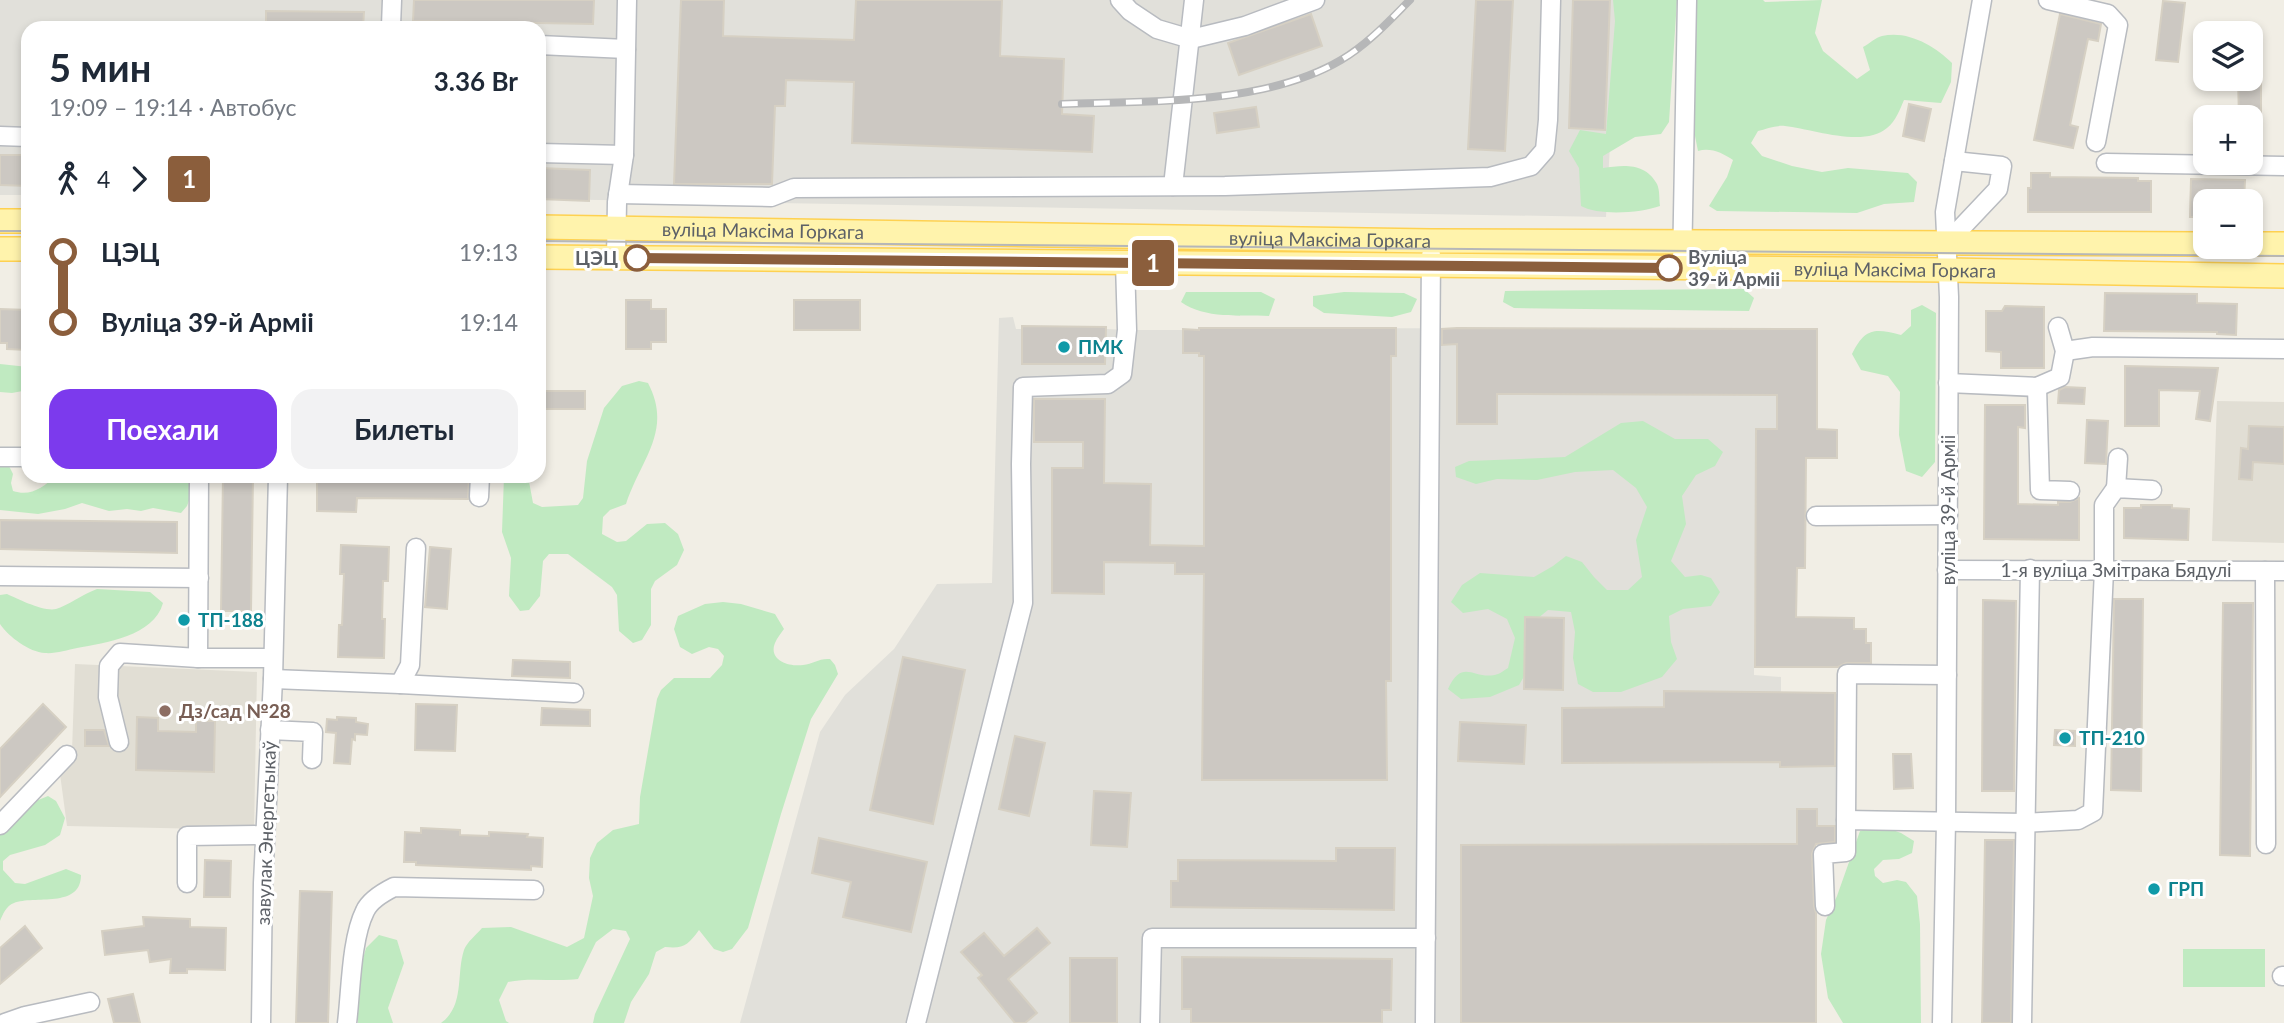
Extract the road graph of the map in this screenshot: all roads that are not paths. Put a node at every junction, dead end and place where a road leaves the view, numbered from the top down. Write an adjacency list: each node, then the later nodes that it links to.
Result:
1 (392, 0): 10 (street)
2 (627, 0): 13 (street)
3 (1120, 0): 11 (street)
4 (1194, 0): 11 (street)
5 (1315, 0): 11 (street)
6 (1551, 0): 22 (street)
7 (1687, 0): 29 (street)
8 (1982, 0): 19 (street, вуліца 39-й Арміі)
9 (2048, 0): 16 (street)
10 (391, 21)
11 (1191, 38): 22 (street)
12 (546, 45): 13 (street)
13 (626, 49): 18 (street)
14 (0, 136): 15 (street)
15 (21, 137)
16 (2096, 142)
17 (546, 153): 18 (street)
18 (624, 155): 23 (street)
19 (1954, 160): 30 (street, вуліца 39-й Арміі); 30 (street)
20 (2106, 163): 21 (street)
21 (2284, 166)
22 (1173, 187): 23 (street)
23 (618, 194): 27 (street)
24 (0, 221): 25 (main road)
25 (21, 221)
26 (546, 227): 27 (main road, вуліца Максіма Горкага)
27 (617, 229): 28 (main road, вуліца Максіма Горкага); 37 (street)
28 (1431, 241): 29 (main road, вуліца Максіма Горкага); 39 (street)
29 (1682, 244): 30 (main road, вуліца Максіма Горкага); 40 (street)
30 (1946, 244): 31 (main road, вуліца Максіма Горкага); 41 (street, вуліца 39-й Арміі)
31 (2193, 244)
32 (2263, 244): 33 (main road)
33 (2284, 244)
34 (0, 249): 35 (main road)
35 (21, 249)
36 (546, 257): 37 (main road, вуліца Максіма Горкага)
37 (616, 258): 38 (main road, вуліца Максіма Горкага)
38 (1125, 262): 39 (main road, вуліца Максіма Горкага); 92 (street)
39 (1430, 265): 40 (main road, вуліца Максіма Горкага); 87 (street)
40 (1682, 268): 41 (main road, вуліца Максіма Горкага)
41 (1948, 270): 42 (main road, вуліца Максіма Горкага); 46 (street, вуліца 39-й Арміі)
42 (2284, 276)
43 (2058, 327): 45 (street)
44 (2284, 349): 45 (street)
45 (2065, 351): 47 (street)
46 (1948, 383): 47 (street); 58 (street, вуліца 39-й Арміі)
47 (2037, 387): 56 (street)
48 (0, 457): 49 (street)
49 (21, 457)
50 (2118, 458): 54 (street)
51 (199, 483): 67 (street)
52 (278, 483): 68 (street, завулак Энергетыкаў)
53 (480, 483): 57 (street)
54 (2116, 488): 55 (street); 63 (street)
55 (2152, 490)
56 (2070, 491)
57 (479, 497)
58 (1948, 515): 59 (street); 62 (street, вуліца 39-й Арміі)
59 (1816, 516)
60 (416, 548): 72 (street)
61 (2030, 569): 62 (street, 1-я вуліца Змітрака Бядулі); 63 (street, 1-я вуліца Змітрака Бядулі); 80 (street)
62 (1947, 570): 70 (street, вуліца 39-й Арміі)
63 (2104, 570): 64 (street, 1-я вуліца Змітрака Бядулі); 80 (street)
64 (2265, 571): 65 (street, 1-я вуліца Змітрака Бядулі); 83 (street)
65 (2284, 571)
66 (0, 576): 67 (street)
67 (198, 578): 69 (street)
68 (273, 657): 69 (street); 71 (street, завулак Энергетыкаў)
69 (198, 658): 75 (street)
70 (1947, 675): 78 (street); 79 (street, вуліца 39-й Арміі)
71 (273, 679): 72 (street); 74 (street, завулак Энергетыкаў)
72 (400, 684): 73 (street)
73 (574, 692)
74 (270, 730): 77 (street); 82 (street, завулак Энергетыкаў)
75 (119, 741)
76 (67, 755): 81 (street)
77 (312, 759)
78 (1846, 820): 79 (street); 86 (street)
79 (1946, 821): 80 (street); 95 (street, вуліца 39-й Арміі)
80 (2025, 823): 96 (street)
81 (0, 825)
82 (265, 835): 84 (street); 90 (street, завулак Энергетыкаў)
83 (2266, 844)
84 (187, 883)
85 (534, 890): 91 (street)
86 (1825, 906)
87 (1426, 938): 93 (street); 94 (street)
88 (90, 1002): 89 (street)
89 (5, 1023)
90 (261, 1023)
91 (347, 1023)
92 (916, 1023)
93 (1150, 1023)
94 (1425, 1023)
95 (1942, 1023)
96 (2022, 1023)

